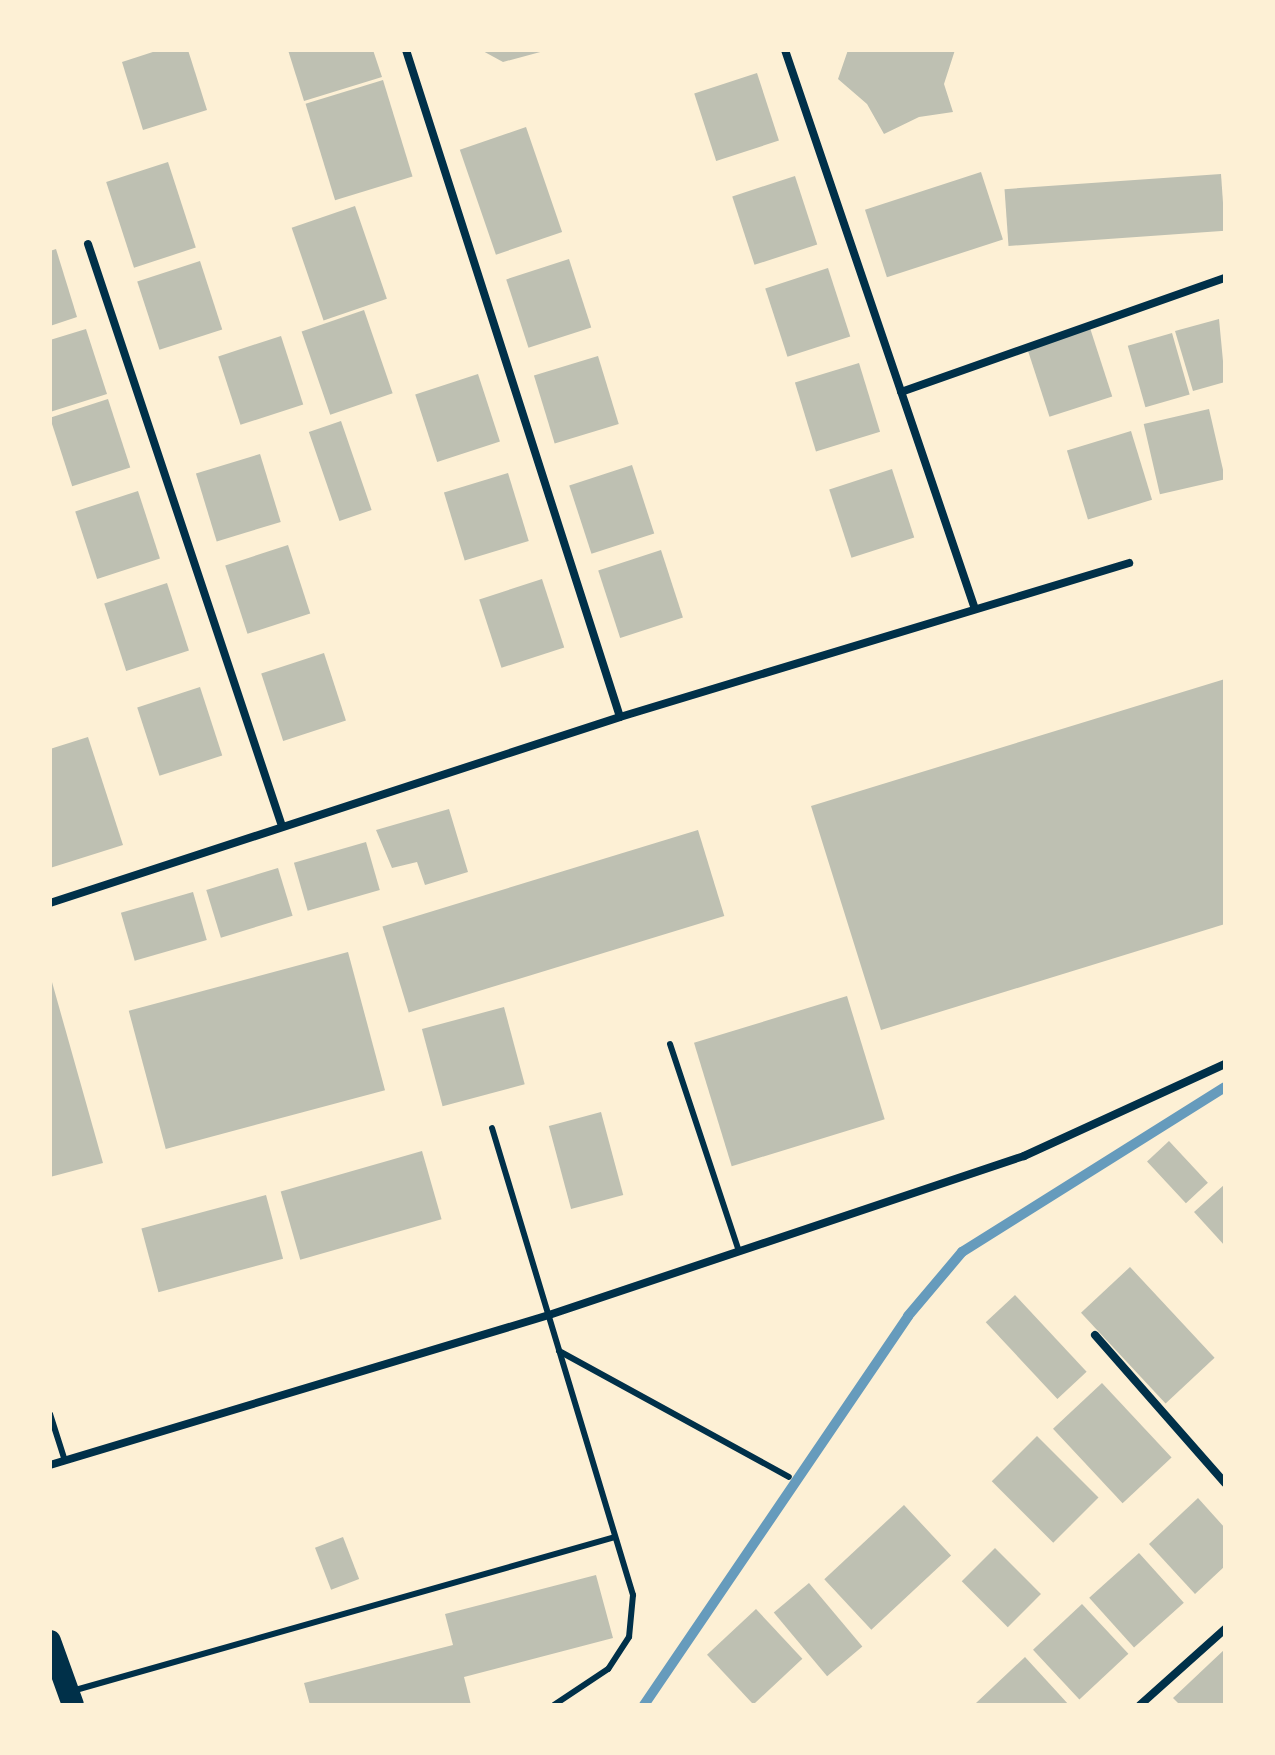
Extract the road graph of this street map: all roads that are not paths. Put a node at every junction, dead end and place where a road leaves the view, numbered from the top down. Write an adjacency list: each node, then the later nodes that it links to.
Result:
1 (406, 50): 8 (street)
2 (785, 50): 5 (street)
3 (88, 244): 9 (street)
4 (1225, 278): 5 (street)
5 (901, 392): 7 (street)
6 (1129, 563): 7 (street)
7 (975, 609): 8 (street)
8 (620, 717): 9 (street)
9 (282, 826): 10 (street)
10 (50, 903)
11 (670, 1044): 14 (lane)
12 (1225, 1064): 14 (street)
13 (492, 1128): 15 (lane)
14 (739, 1251): 15 (street)
15 (549, 1315): 17 (lane); 19 (street)
16 (1095, 1335): 22 (street)
17 (559, 1351): 21 (lane); 23 (lane)
18 (50, 1414): 19 (lane)
19 (65, 1461): 20 (street)
20 (50, 1465)
21 (789, 1477)
22 (1225, 1483)
23 (615, 1537): 26 (lane); 27 (lane)
24 (1225, 1629): 28 (street)
25 (50, 1641): 26 (highway)
26 (71, 1698)
27 (554, 1705)
28 (1140, 1705)

